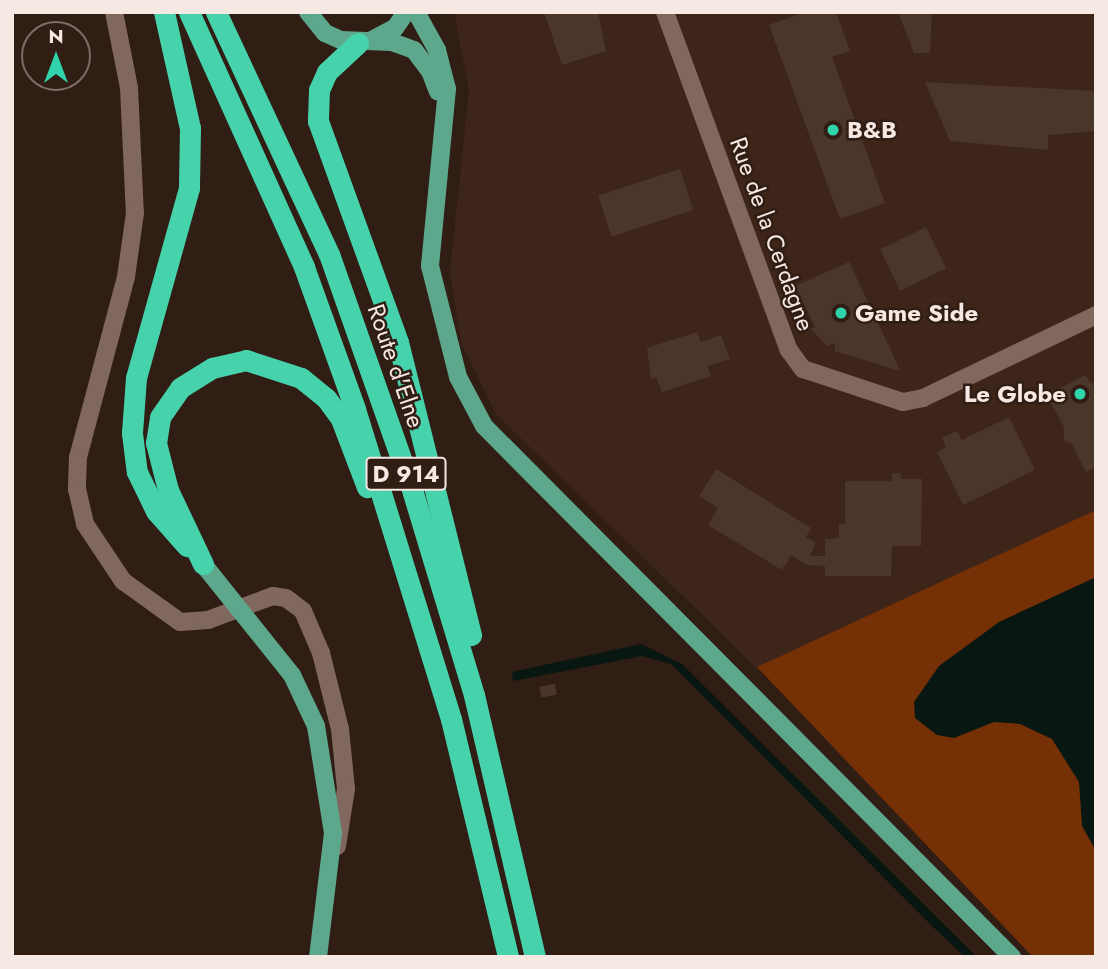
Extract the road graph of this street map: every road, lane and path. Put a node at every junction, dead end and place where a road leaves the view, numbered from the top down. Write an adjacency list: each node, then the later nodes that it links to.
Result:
1 (114, 12): 13 (street)
2 (164, 12): 12 (highway)
3 (189, 12): 18 (highway, D 914)
4 (216, 12): 15 (highway, Route d'Elne / D 914)
5 (308, 12): 9 (main road)
6 (406, 12): 9 (main road)
7 (416, 12): 10 (main road)
8 (665, 12): 11 (street, Rue de la Cerdagne)
9 (363, 42): 10 (main road); 15 (highway)
10 (445, 130): 20 (main road)
11 (1096, 315)
12 (203, 564): 13 (main road); 17 (highway)
13 (237, 607): 14 (main road); 14 (street)
14 (330, 883): 16 (main road)
15 (520, 892): 19 (highway, Route d'Elne / D 914)
16 (318, 957)
17 (497, 957)
18 (508, 957)
19 (535, 957)
20 (1012, 957)

